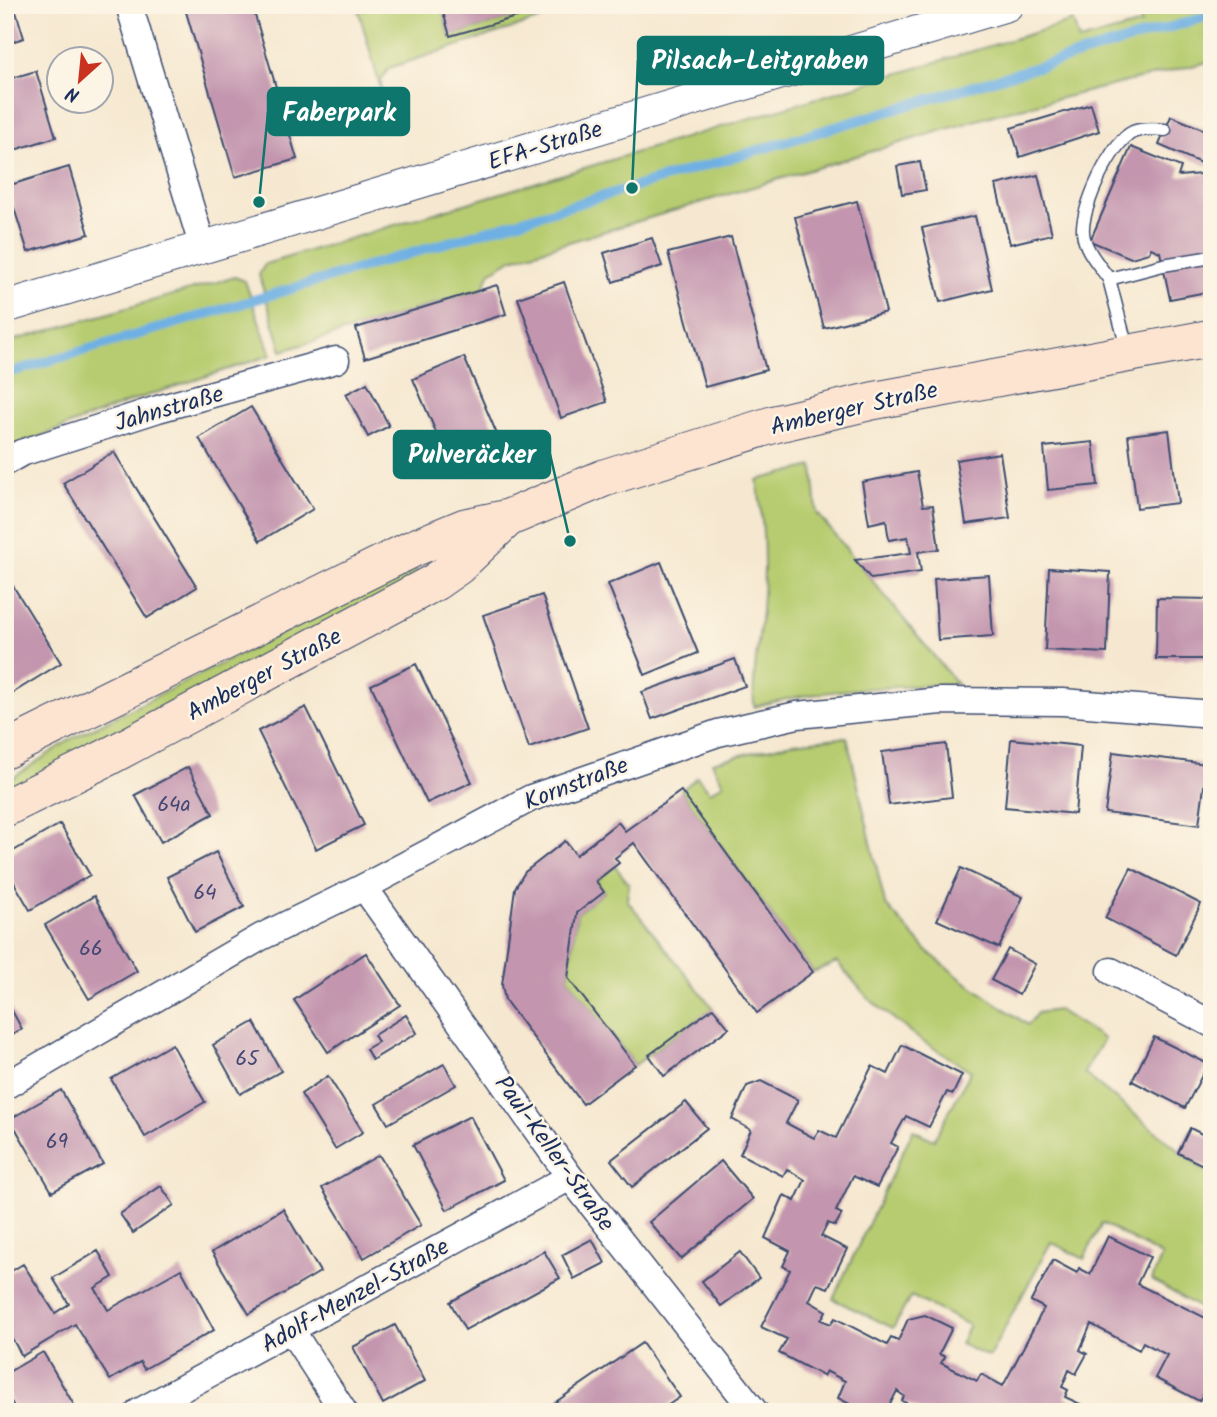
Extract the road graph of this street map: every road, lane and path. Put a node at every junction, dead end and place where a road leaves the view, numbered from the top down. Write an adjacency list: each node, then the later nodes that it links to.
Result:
1 (129, 5): 4 (street)
2 (1007, 5): 4 (street, EFA-Straße)
3 (1165, 130): 6 (lane)
4 (203, 248): 7 (street, EFA-Straße)
5 (1212, 257): 6 (lane)
6 (1109, 279): 9 (lane)
7 (5, 307)
8 (1212, 338): 9 (main road, Amberger Straße)
9 (1128, 352): 12 (main road, Amberger Straße)
10 (336, 360): 11 (street, Jahnstraße)
11 (5, 462)
12 (508, 518): 14 (main road, Amberger Straße); 15 (main road, Amberger Straße)
13 (1212, 714): 16 (street, Kornstraße)
14 (5, 750)
15 (5, 808)
16 (364, 887): 19 (street, Kornstraße); 20 (street, Paul-Keller-Straße)
17 (1111, 971): 18 (street)
18 (1212, 1024)
19 (5, 1086)
20 (570, 1177): 21 (street, Adolf-Menzel-Straße); 24 (street, Paul-Keller-Straße)
21 (291, 1330): 22 (street, Adolf-Menzel-Straße); 23 (street)
22 (139, 1412)
23 (344, 1412)
24 (755, 1412)

